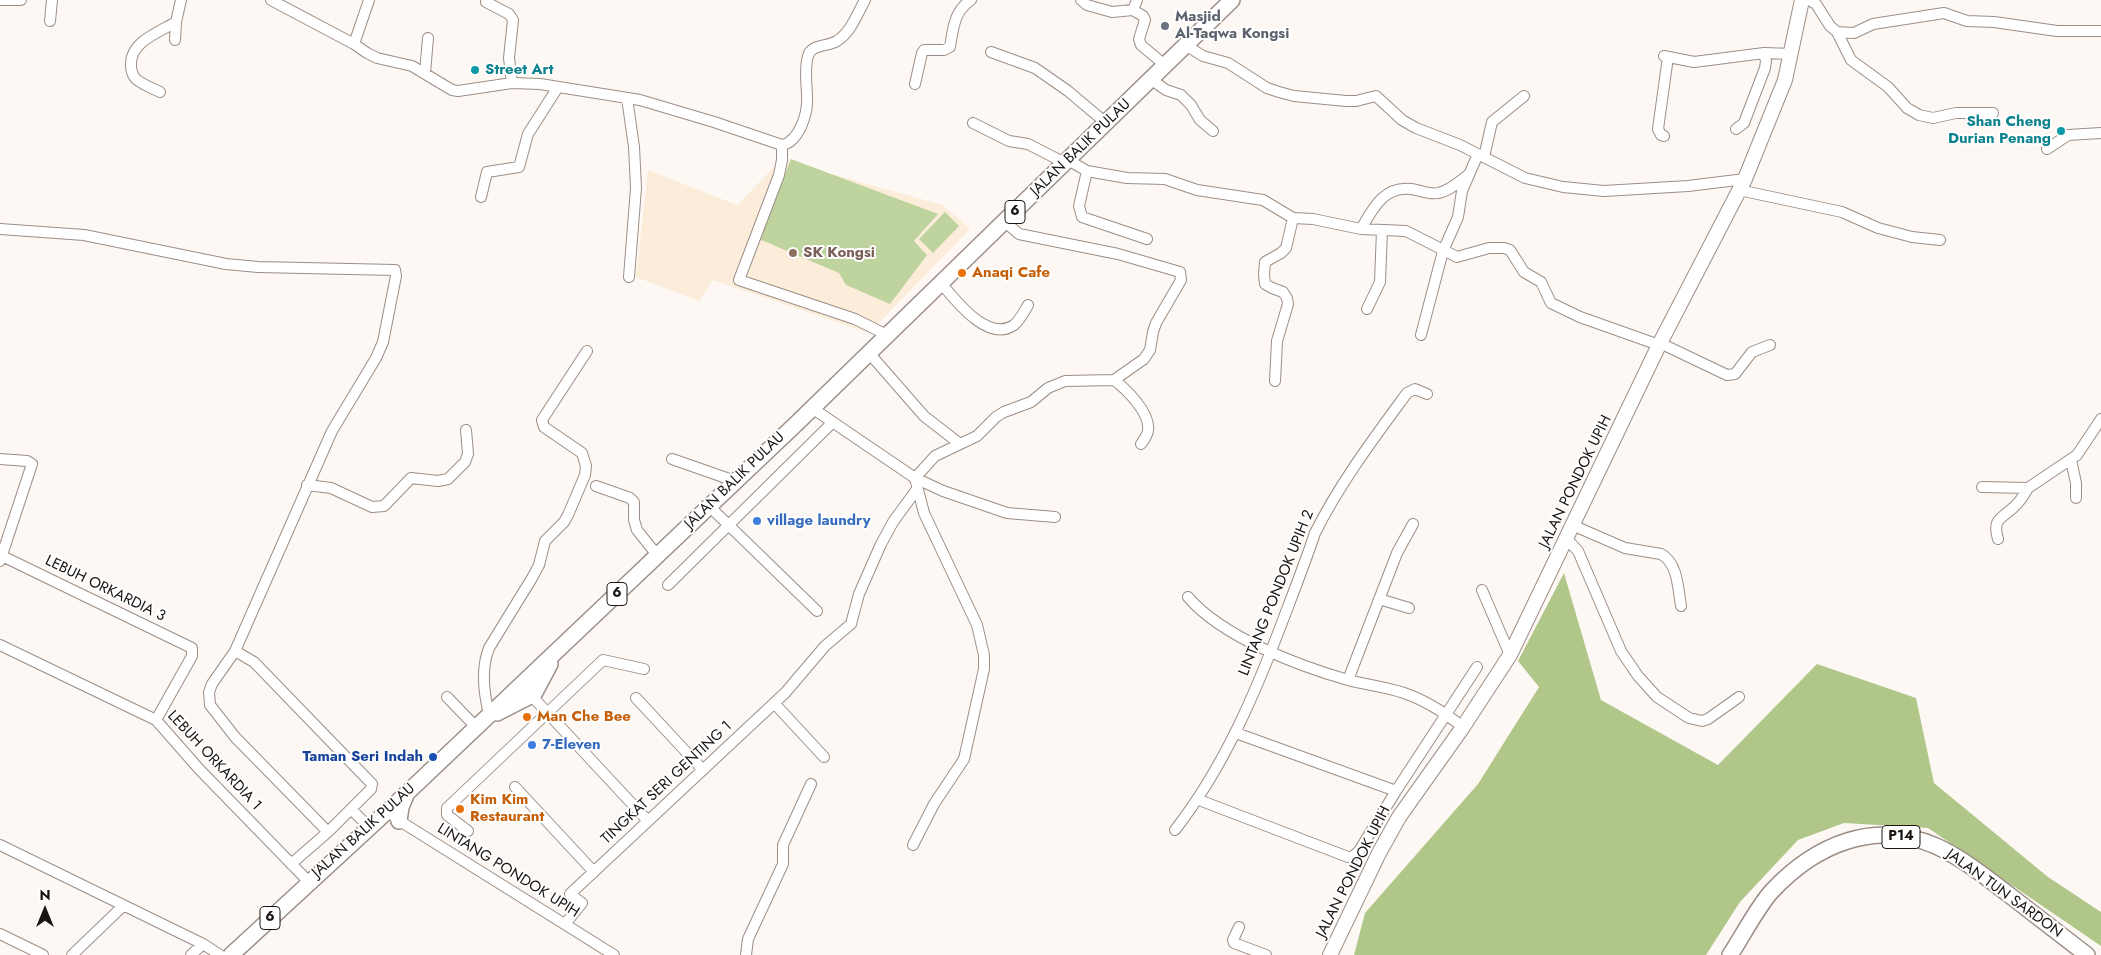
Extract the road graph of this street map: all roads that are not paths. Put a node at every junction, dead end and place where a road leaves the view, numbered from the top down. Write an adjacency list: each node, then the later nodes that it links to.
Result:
1 (0, 0): 2 (street)
2 (21, 0)
3 (52, 0): 15 (street)
4 (181, 0): 16 (street)
5 (271, 0): 21 (street)
6 (369, 0): 21 (street)
7 (865, 0): 42 (street)
8 (971, 0): 30 (street)
9 (1081, 0): 14 (street)
10 (1232, 0): 22 (main road, JALAN BALIK PULAU / 6)
11 (1802, 0): 25 (main road, JALAN PONDOK UPIH)
12 (1809, 0): 18 (street)
13 (486, 2): 29 (street)
14 (1135, 5): 26 (street)
15 (50, 21)
16 (176, 22): 20 (street); 32 (street)
17 (2101, 31): 18 (street)
18 (1837, 32): 35 (street)
19 (428, 38): 27 (street)
20 (175, 40)
21 (354, 44): 27 (street)
22 (1187, 46): 26 (main road, JALAN BALIK PULAU / 6); 44 (street)
23 (990, 52): 37 (street)
24 (1764, 53): 25 (street); 38 (street); 41 (street)
25 (1792, 54): 48 (main road, JALAN PONDOK UPIH)
26 (1166, 66): 28 (main road, JALAN BALIK PULAU / 6)
27 (425, 73): 29 (street)
28 (1152, 80): 37 (main road, JALAN BALIK PULAU / 6); 39 (street)
29 (512, 83): 31 (street)
30 (915, 84)
31 (558, 87): 34 (street); 49 (street)
32 (160, 92)
33 (1524, 96): 44 (street)
34 (627, 98): 42 (street); 58 (street)
35 (1993, 113)
36 (973, 123): 45 (street)
37 (1106, 123): 45 (main road, JALAN BALIK PULAU / 6)
38 (1736, 129)
39 (1213, 131)
40 (2101, 133): 43 (street)
41 (1664, 136)
42 (782, 145): 62 (street)
43 (2047, 149)
44 (1481, 156): 47 (street); 48 (street)
45 (1067, 162): 46 (street); 51 (main road, JALAN BALIK PULAU / 6)
46 (1087, 171): 50 (street); 55 (street)
47 (1469, 175): 53 (street); 57 (street)
48 (1742, 184): 56 (street); 64 (main road, JALAN PONDOK UPIH)
49 (481, 197)
50 (1293, 218): 53 (street); 69 (street)
51 (1004, 222): 59 (main road, JALAN BALIK PULAU / 6); 68 (street)
52 (0, 229): 81 (street)
53 (1361, 229): 54 (street)
54 (1382, 230): 57 (street); 61 (street)
55 (1147, 240)
56 (1940, 240)
57 (1443, 251): 63 (street); 64 (street)
58 (629, 277)
59 (941, 283): 60 (street); 62 (main road, JALAN BALIK PULAU / 6)
60 (1028, 306)
61 (1367, 309)
62 (887, 335): 67 (main road, JALAN BALIK PULAU / 6)
63 (1421, 335)
64 (1659, 344): 65 (street); 91 (main road, JALAN PONDOK UPIH)
65 (1770, 345)
66 (587, 351): 120 (street)
67 (869, 352): 71 (main road, JALAN BALIK PULAU / 6); 75 (street)
68 (1114, 380): 75 (street, TINGKAT SERI GENTING 1); 76 (street)
69 (1275, 381)
70 (1427, 394): 106 (street, LINTANG PONDOK UPIH 2)
71 (812, 408): 73 (street); 80 (main road, JALAN BALIK PULAU / 6)
72 (2101, 419): 79 (street)
73 (832, 423): 82 (street); 90 (street)
74 (466, 430): 81 (street)
75 (960, 444): 82 (street, TINGKAT SERI GENTING 1)
76 (1141, 444)
77 (0, 459): 95 (street)
78 (672, 459): 80 (street)
79 (2071, 460): 85 (street); 86 (street)
80 (735, 482): 87 (main road, JALAN BALIK PULAU / 6)
81 (307, 484): 105 (street)
82 (916, 484): 88 (street); 116 (street, TINGKAT SERI GENTING 1); 139 (street)
83 (596, 486): 94 (street)
84 (1982, 487): 85 (street)
85 (2028, 488): 93 (street)
86 (2076, 498)
87 (710, 506): 90 (street); 94 (main road, JALAN BALIK PULAU / 6)
88 (1055, 517)
89 (1414, 524): 99 (street)
90 (729, 525): 96 (street); 102 (street)
91 (1572, 525): 92 (main road, JALAN PONDOK UPIH); 100 (street)
92 (1566, 538): 107 (main road, JALAN PONDOK UPIH); 114 (street)
93 (1998, 539)
94 (658, 555): 104 (main road, JALAN BALIK PULAU / 6)
95 (1, 558): 119 (street, LEBUH ORKARDIA 3)
96 (668, 585)
97 (1482, 590): 107 (street)
98 (1188, 597): 106 (street)
99 (1379, 599): 101 (street); 110 (street)
100 (1681, 606)
101 (1408, 608)
102 (817, 611)
103 (0, 645): 119 (street, LEBUH ORKARDIA 1)
104 (562, 646): 111 (main road, JALAN BALIK PULAU / 6); 112 (main road)
105 (235, 651): 130 (street); 137 (street)
106 (1271, 652): 110 (street); 122 (street, LINTANG PONDOK UPIH 2)
107 (1510, 655): 121 (main road, JALAN PONDOK UPIH)
108 (1477, 667): 118 (street)
109 (644, 670): 117 (street)
110 (1348, 680): 118 (street)
111 (521, 684): 112 (street); 120 (main road, JALAN BALIK PULAU / 6)
112 (532, 696): 117 (street); 120 (main road)
113 (447, 697): 120 (street)
114 (1739, 697)
115 (636, 698): 124 (street)
116 (774, 703): 123 (street); 124 (street, TINGKAT SERI GENTING 1)
117 (548, 714): 133 (street); 136 (street)
118 (1447, 715): 121 (street); 127 (street)
119 (156, 720): 140 (street, LEBUH ORKARDIA 1)
120 (482, 720): 128 (main road, JALAN BALIK PULAU / 6)
121 (1463, 727): 156 (main road, JALAN PONDOK UPIH)
122 (1236, 733): 127 (street); 129 (street, LINTANG PONDOK UPIH 2)
123 (824, 757)
124 (704, 770): 133 (street, TINGKAT SERI GENTING 1)
125 (811, 784): 154 (street)
126 (516, 787): 141 (street)
127 (1396, 791): 129 (street)
128 (406, 793): 131 (main road, JALAN BALIK PULAU / 6); 132 (main road)
129 (1199, 800): 135 (street, LINTANG PONDOK UPIH 2)
130 (352, 810): 134 (street); 137 (street)
131 (386, 812): 132 (street, LINTANG PONDOK UPIH); 134 (main road, JALAN BALIK PULAU / 6)
132 (399, 821): 144 (street, LINTANG PONDOK UPIH)
133 (648, 821): 141 (street, TINGKAT SERI GENTING 1)
134 (369, 827): 142 (main road, JALAN BALIK PULAU / 6)
135 (1175, 830)
136 (468, 831)
137 (328, 832): 140 (street)
138 (0, 845): 143 (street)
139 (913, 845)
140 (291, 864): 142 (street, LEBUH ORKARDIA 1)
141 (594, 872): 144 (street, TINGKAT SERI GENTING 1)
142 (309, 882): 152 (main road, JALAN BALIK PULAU / 6)
143 (123, 906): 147 (street); 149 (street)
144 (565, 924): 153 (street, LINTANG PONDOK UPIH)
145 (1239, 926): 155 (street)
146 (0, 934): 148 (street)
147 (203, 944): 150 (street); 151 (street)
148 (43, 955)
149 (72, 955)
150 (191, 955)
151 (220, 955)
152 (231, 955)
153 (614, 955)
154 (746, 955)
155 (1266, 955)
156 (1330, 955)
157 (1730, 955): 158 (main road, JALAN TUN SARDON / P14)
158 (2087, 955)

